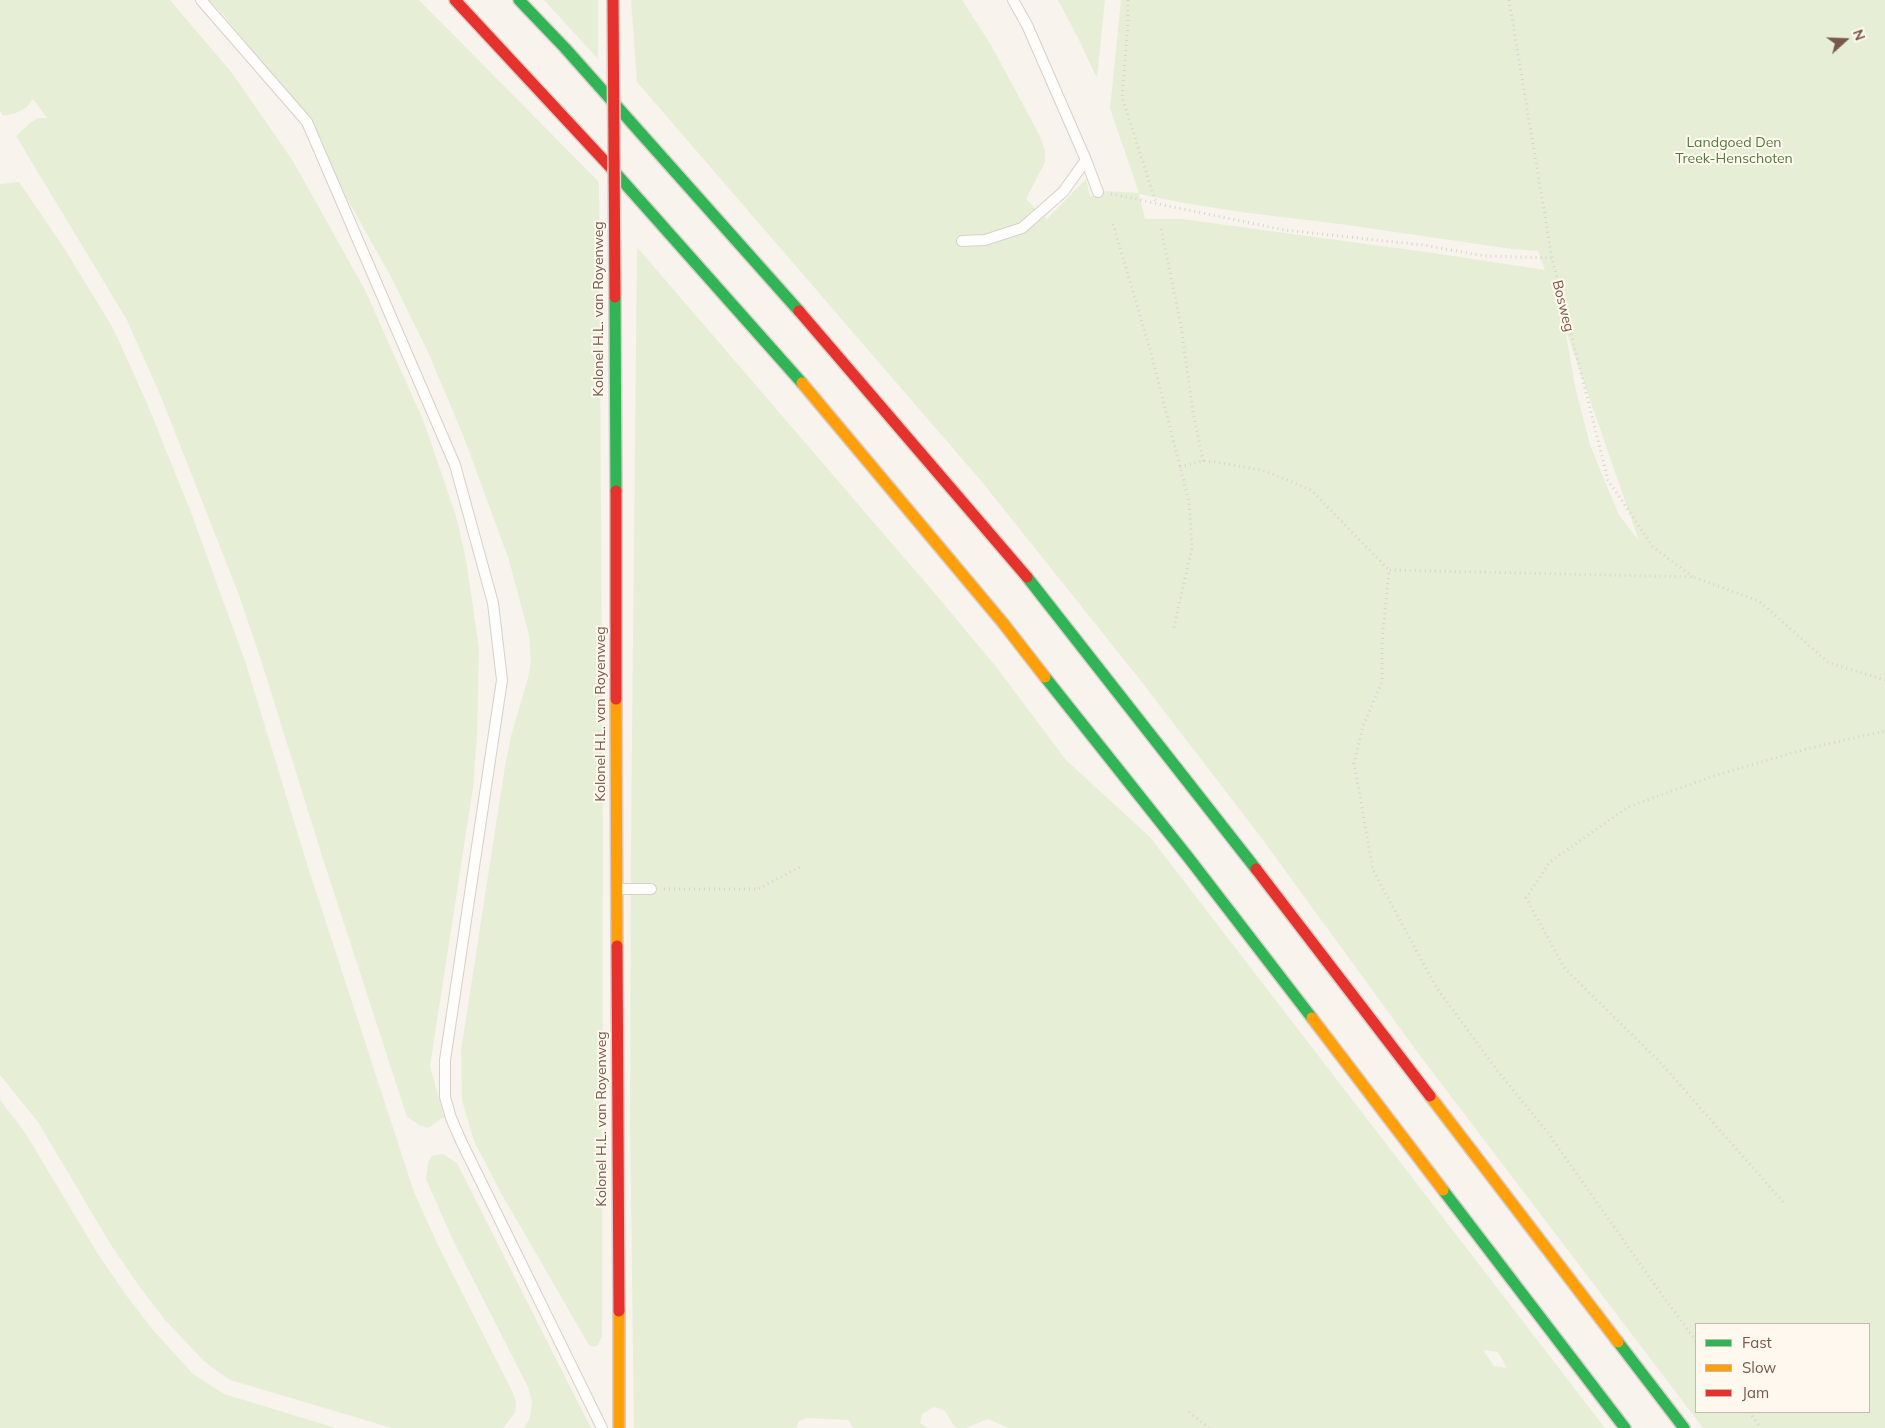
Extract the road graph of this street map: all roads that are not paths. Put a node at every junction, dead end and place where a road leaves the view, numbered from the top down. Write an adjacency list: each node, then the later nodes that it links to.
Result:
1 (201, 0): 11 (lane)
2 (455, 0): 13 (main road)
3 (519, 0): 14 (main road)
4 (613, 0): 9 (main road, Kolonel H.L. van Royenweg, bridge)
5 (1013, 0): 6 (lane)
6 (1086, 160): 7 (lane); 8 (lane)
7 (1098, 192)
8 (962, 241)
9 (616, 889): 10 (lane); 12 (main road, Kolonel H.L. van Royenweg)
10 (650, 889)
11 (602, 1428)
12 (619, 1428)
13 (1625, 1428)
14 (1684, 1428)

